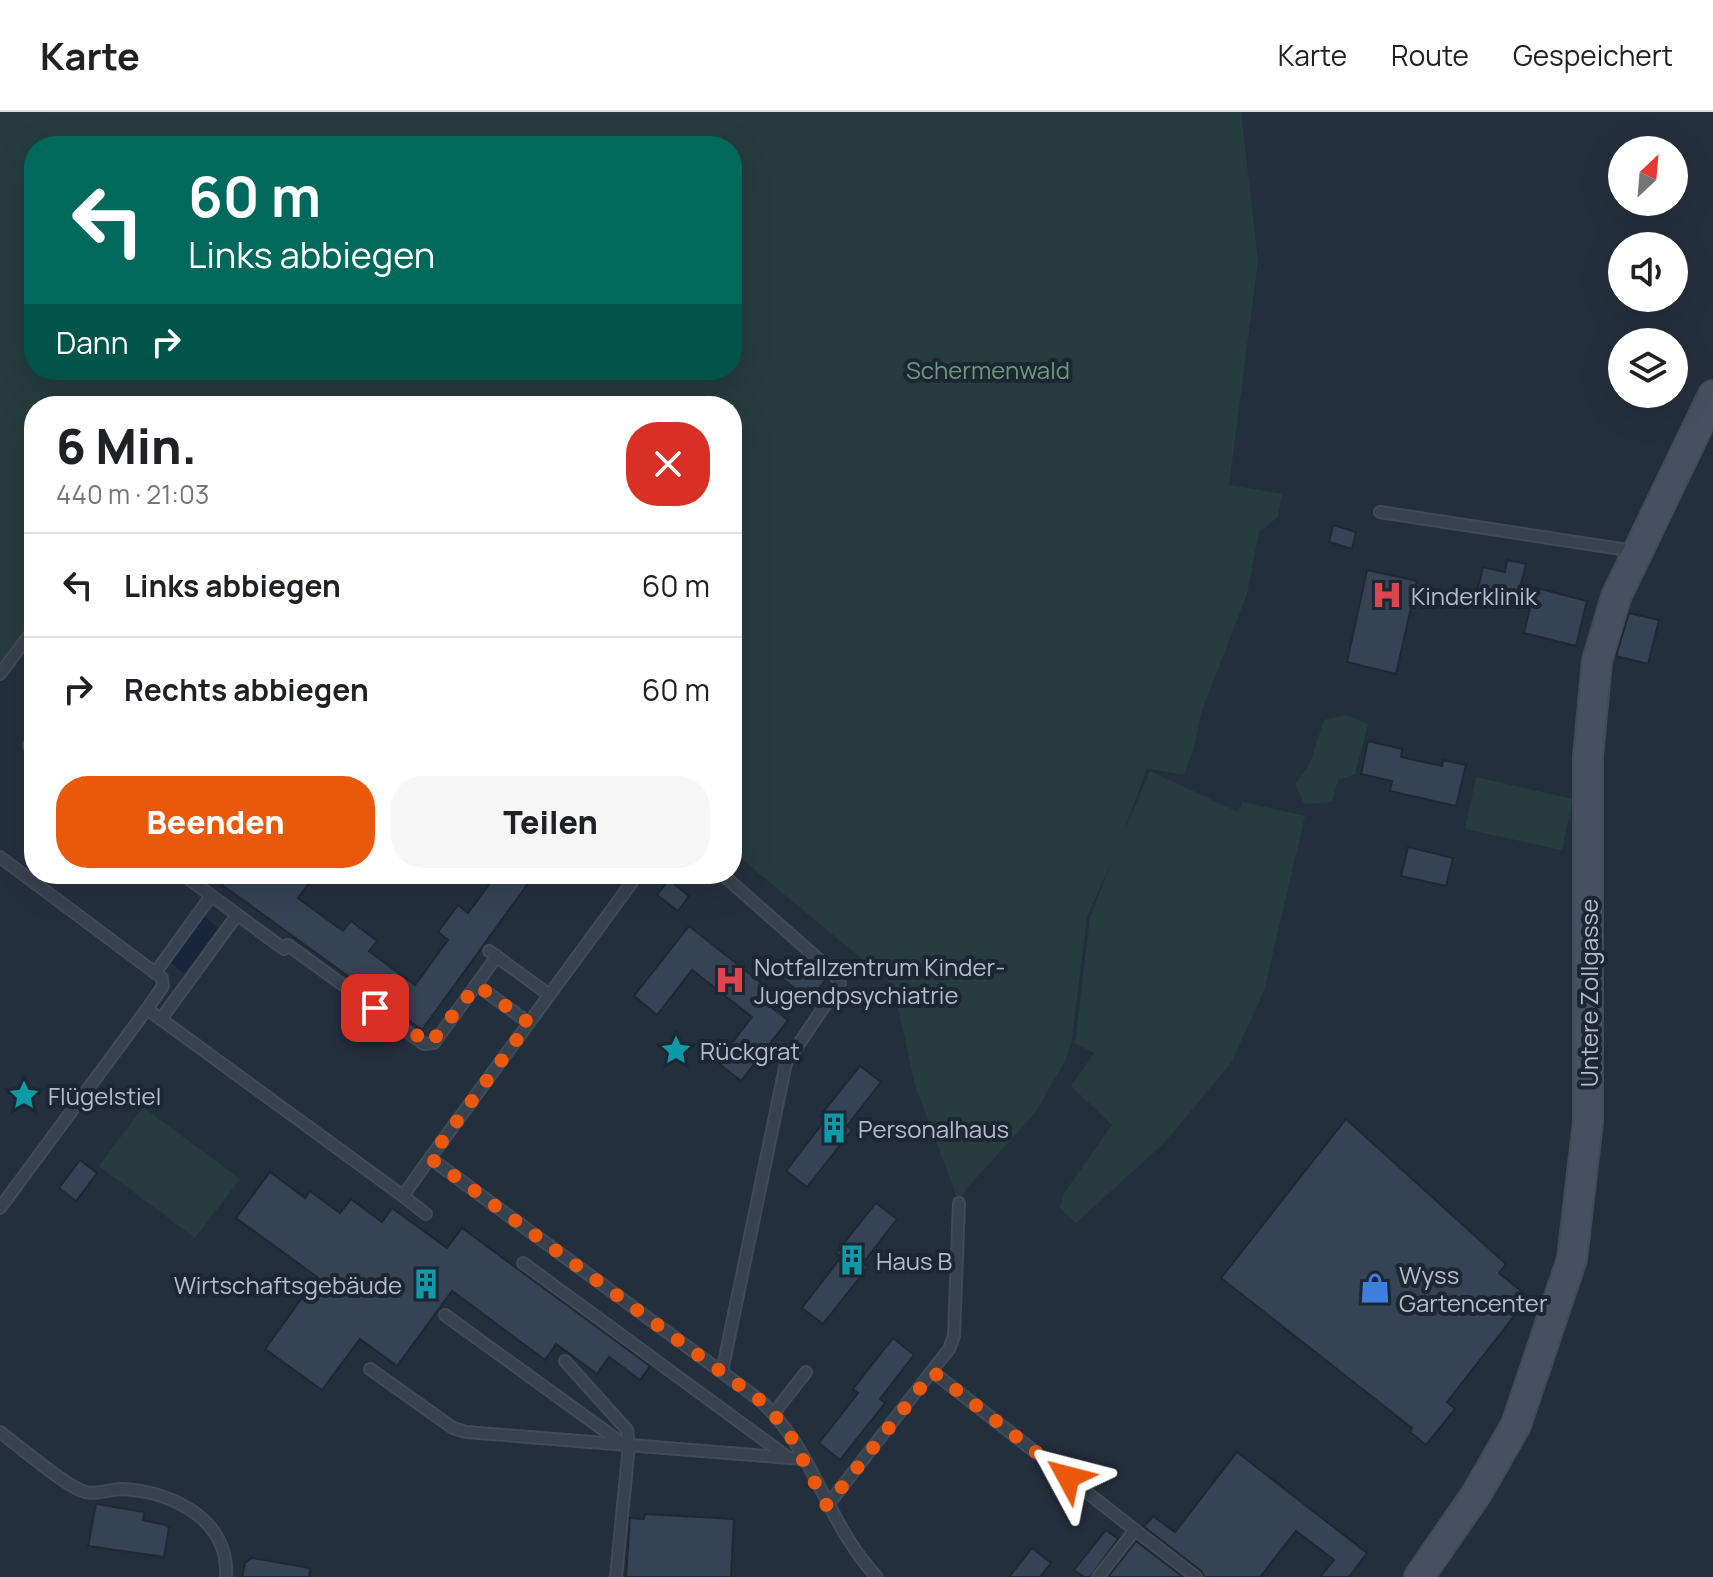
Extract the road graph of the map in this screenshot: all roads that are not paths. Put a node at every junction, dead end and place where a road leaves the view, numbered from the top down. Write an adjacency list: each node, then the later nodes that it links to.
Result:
1 (1713, 395): 3 (street, Untere Zollgasse)
2 (1380, 512): 3 (lane)
3 (1636, 552): 44 (street, Untere Zollgasse)
4 (24, 642): 5 (lane)
5 (0, 674)
6 (0, 857): 7 (lane)
7 (24, 875)
8 (36, 884): 14 (lane)
9 (195, 884): 12 (lane)
10 (631, 884): 19 (lane)
11 (733, 884): 29 (lane)
12 (211, 896): 13 (lane); 14 (lane)
13 (237, 915): 15 (lane); 18 (lane)
14 (155, 973): 17 (lane)
15 (477, 985): 16 (lane); 19 (lane)
16 (544, 991)
17 (147, 1009): 18 (lane); 23 (lane)
18 (161, 1019): 21 (lane)
19 (529, 1023): 20 (lane)
20 (430, 1158): 21 (lane); 29 (lane)
21 (403, 1196): 24 (lane)
22 (959, 1203): 31 (lane)
23 (0, 1208)
24 (426, 1214)
25 (523, 1263): 35 (lane)
26 (445, 1315): 34 (lane)
27 (565, 1361): 34 (lane)
28 (370, 1369): 34 (lane)
29 (722, 1372): 32 (lane)
30 (806, 1372): 32 (lane)
31 (933, 1372): 37 (lane); 38 (lane)
32 (774, 1413): 36 (lane)
33 (0, 1432): 39 (lane)
34 (627, 1445): 35 (lane); 40 (lane)
35 (788, 1457): 36 (lane)
36 (803, 1459): 37 (lane)
37 (827, 1506): 41 (lane)
38 (1135, 1530): 42 (lane); 43 (lane)
39 (226, 1577)
40 (616, 1577)
41 (877, 1577)
42 (1098, 1577)
43 (1196, 1577)
44 (1419, 1577)

